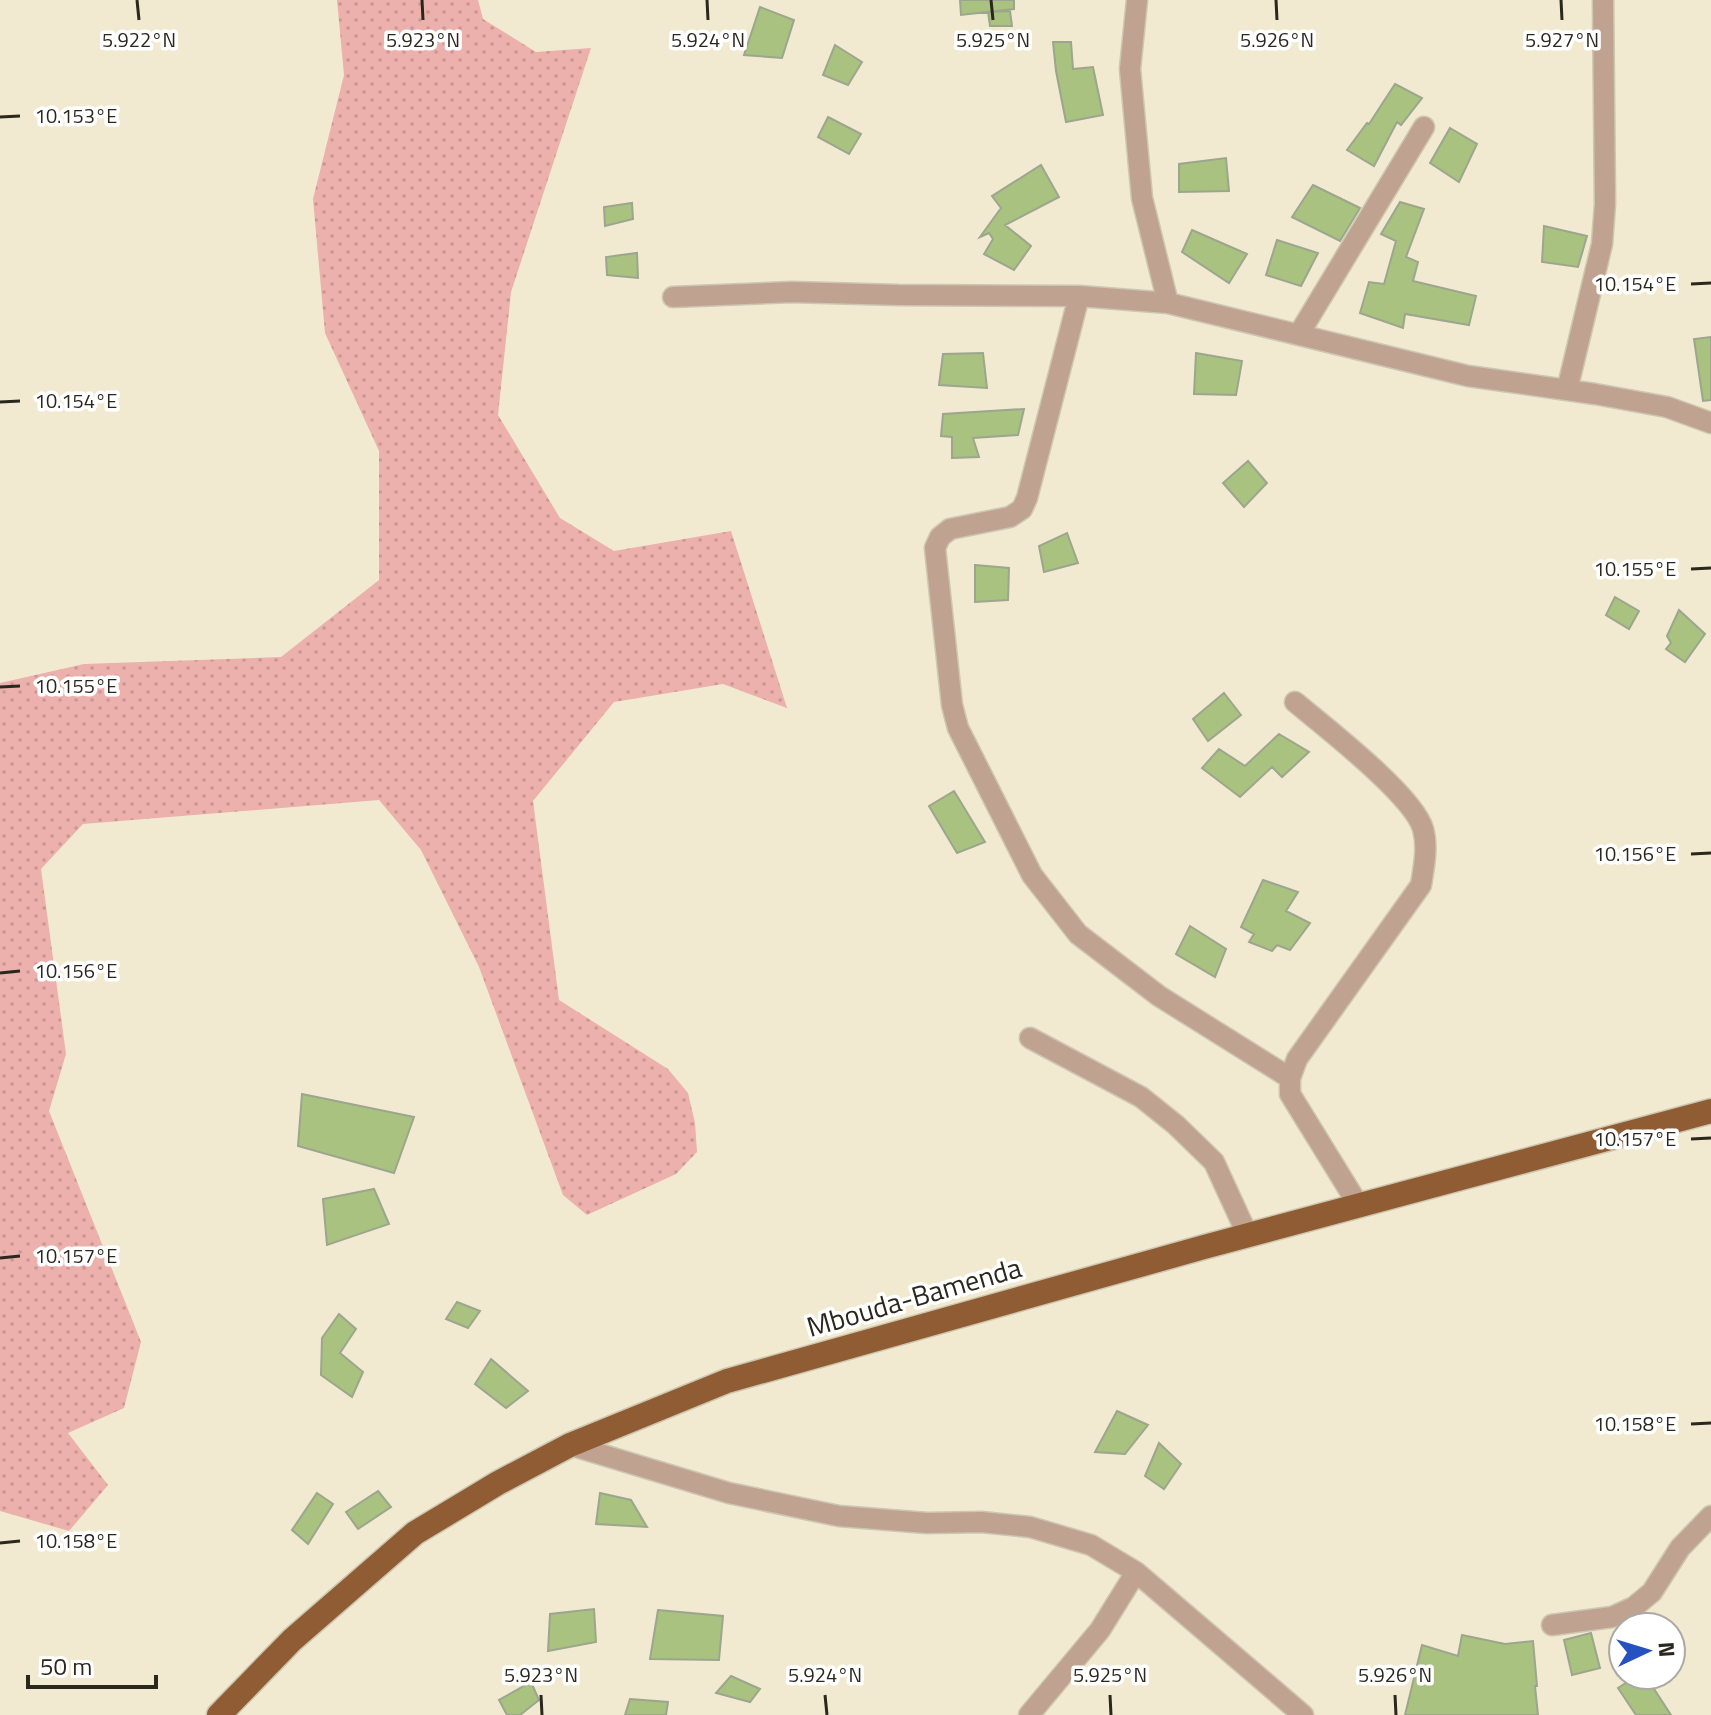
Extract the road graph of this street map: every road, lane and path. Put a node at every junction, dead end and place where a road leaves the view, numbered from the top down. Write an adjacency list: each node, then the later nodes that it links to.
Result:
1 (1137, 0): 6 (street)
2 (1603, 0): 8 (street)
3 (1424, 127): 7 (street)
4 (1079, 296): 5 (street); 6 (street); 12 (street)
5 (673, 297)
6 (1168, 303): 7 (street)
7 (1299, 334): 8 (street)
8 (1567, 390): 9 (street)
9 (1711, 423)
10 (1295, 702): 12 (street)
11 (1030, 1038): 15 (street)
12 (1290, 1078): 14 (street)
13 (1711, 1111): 14 (highway, Mbouda-Bamenda)
14 (1359, 1206): 15 (highway, Mbouda-Bamenda)
15 (1248, 1236): 16 (highway, Mbouda-Bamenda)
16 (570, 1445): 18 (street); 20 (highway, Mbouda-Bamenda)
17 (1711, 1516): 19 (street)
18 (1136, 1572): 21 (street); 22 (street)
19 (1552, 1625)
20 (219, 1715)
21 (1029, 1715)
22 (1303, 1715)

